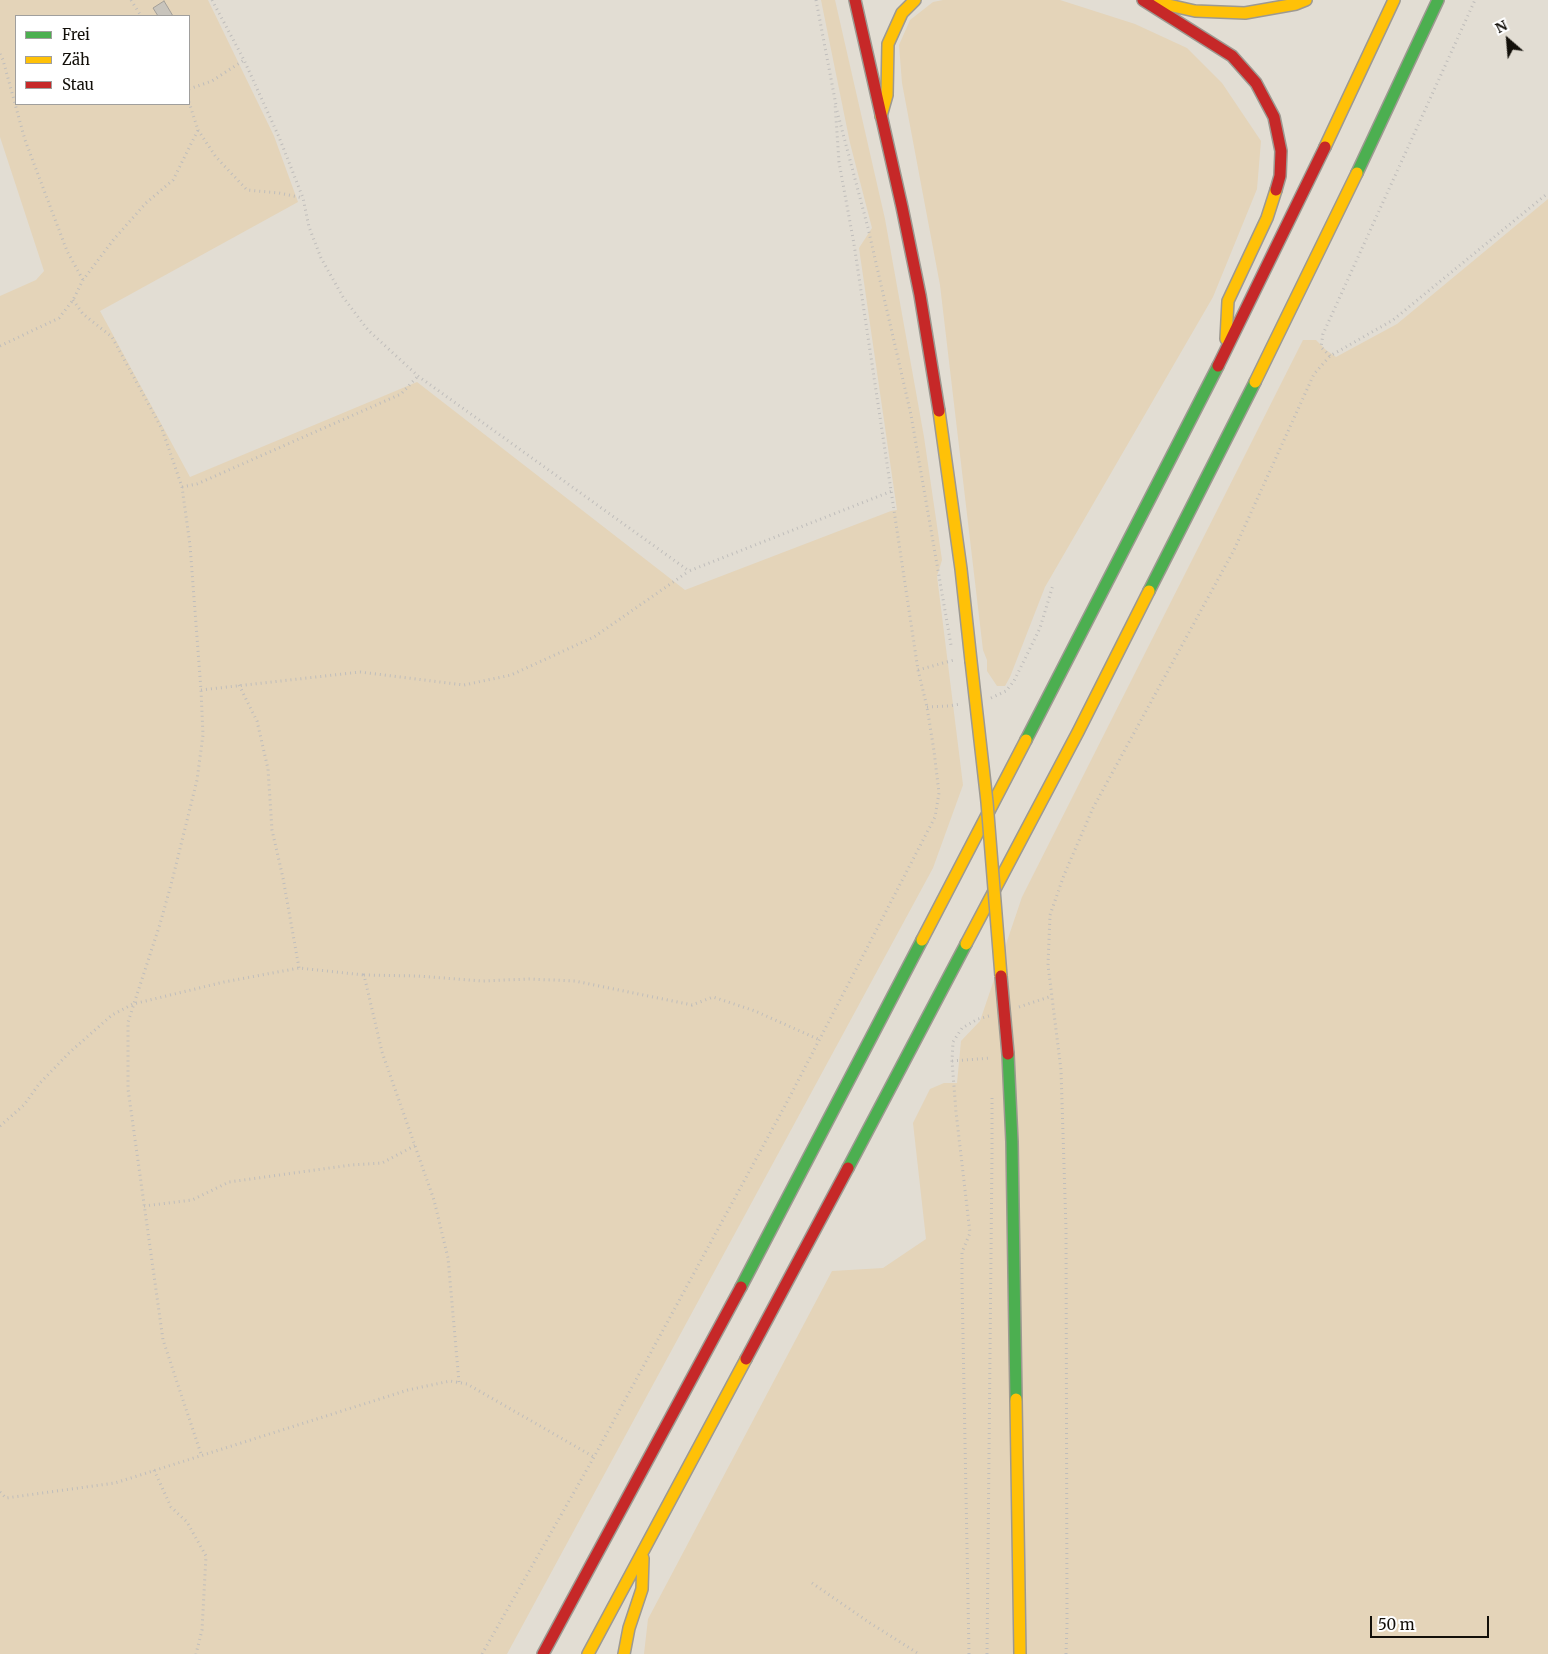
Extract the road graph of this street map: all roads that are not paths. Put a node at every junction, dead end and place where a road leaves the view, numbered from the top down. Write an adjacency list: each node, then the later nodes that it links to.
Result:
1 (855, 0): 7 (main road)
2 (915, 0): 7 (main road)
3 (1144, 0): 4 (main road); 8 (main road)
4 (1306, 0)
5 (1394, 0): 8 (main road)
6 (1438, 0): 9 (main road)
7 (881, 116): 13 (main road, bridge)
8 (1226, 350): 10 (main road)
9 (644, 1552): 11 (main road); 12 (main road)
10 (543, 1654)
11 (588, 1654)
12 (624, 1654)
13 (1020, 1654)

